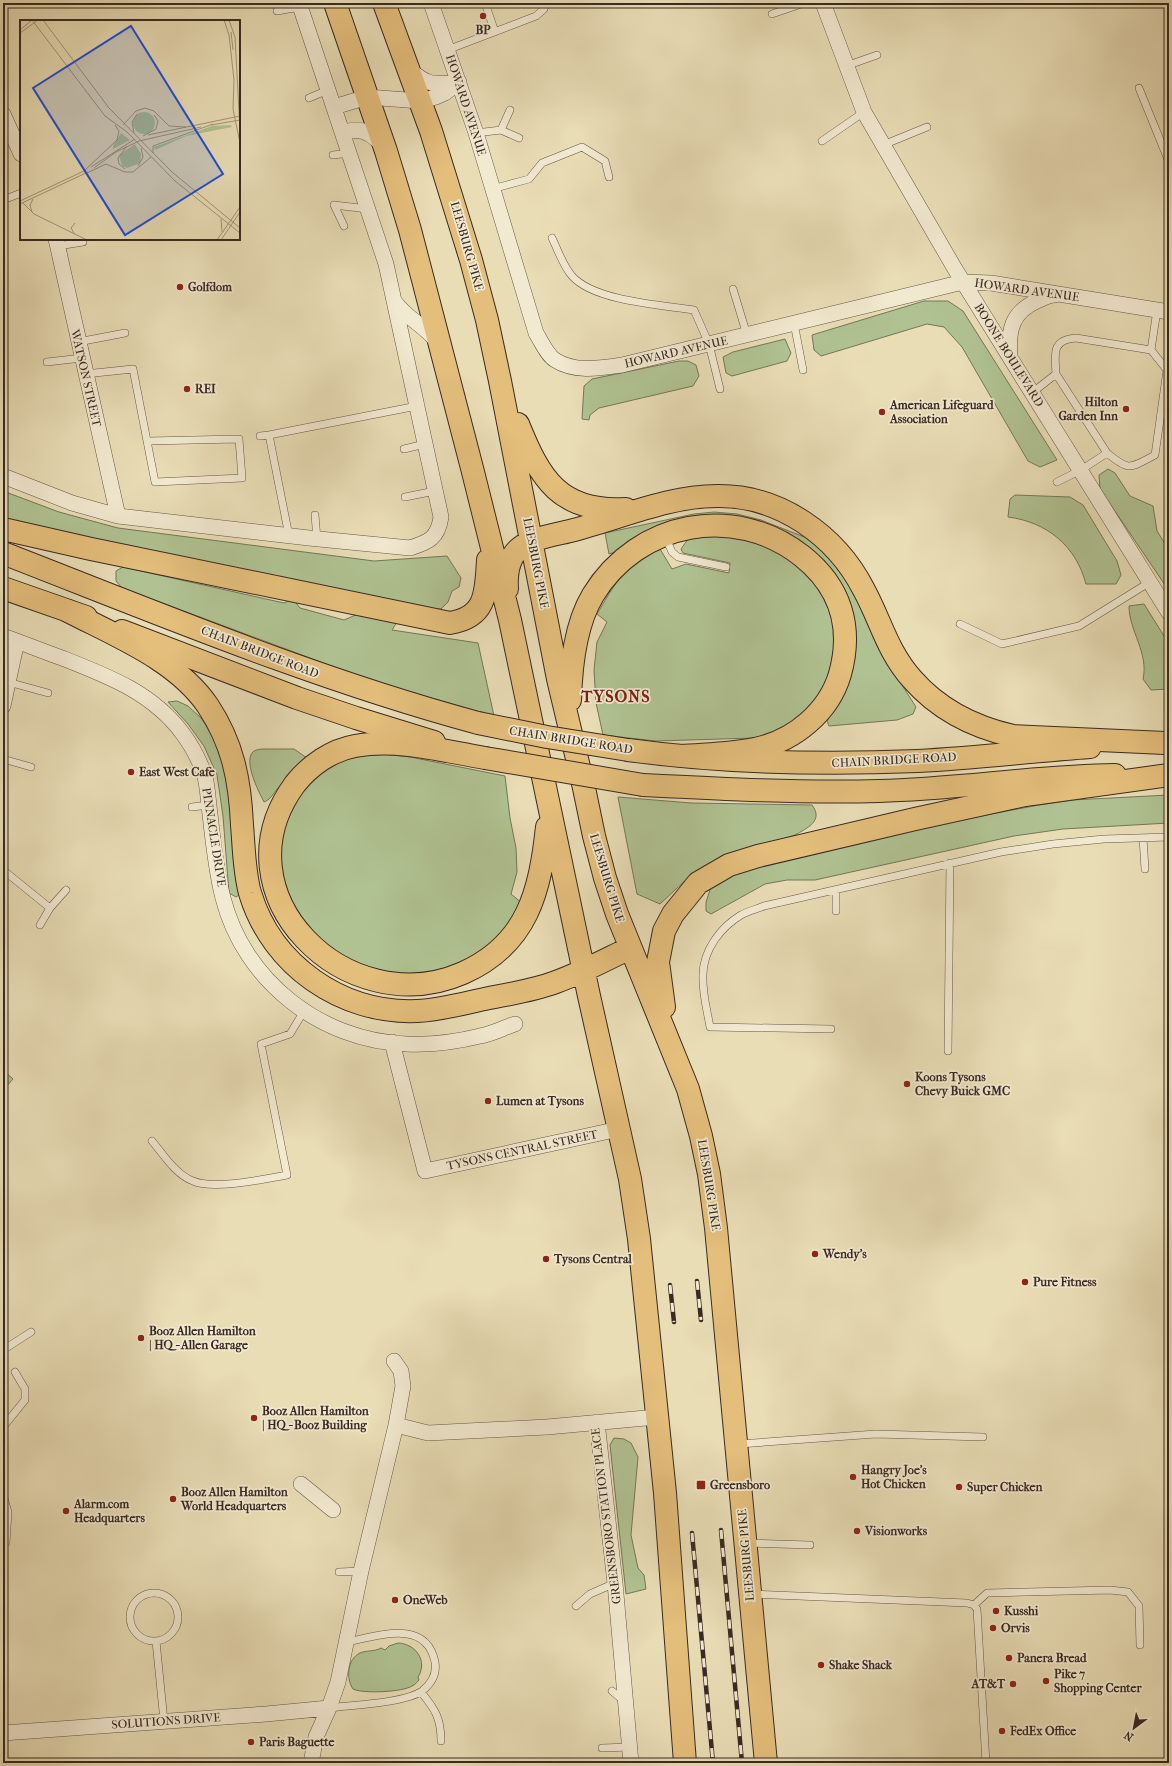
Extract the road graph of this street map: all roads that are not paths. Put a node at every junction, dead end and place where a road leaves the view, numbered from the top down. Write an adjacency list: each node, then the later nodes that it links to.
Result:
1 (335, 3): 19 (main road)
2 (384, 3): 15 (main road, LEESBURG PIKE)
3 (431, 3): 12 (street, HOWARD AVENUE)
4 (485, 3): 11 (lane)
5 (546, 3): 11 (lane)
6 (804, 3): 10 (lane)
7 (823, 3): 14 (street, BOONE BOULEVARD)
8 (299, 5): 9 (lane); 18 (street)
9 (277, 11)
10 (772, 14)
11 (495, 32): 12 (lane)
12 (448, 50): 16 (street, HOWARD AVENUE)
13 (877, 55): 14 (lane)
14 (846, 66): 24 (street, BOONE BOULEVARD)
15 (408, 68): 16 (street); 21 (main road, LEESBURG PIKE)
16 (459, 82): 21 (street); 29 (street, HOWARD AVENUE)
17 (1139, 88): 37 (lane)
18 (328, 90): 20 (lane); 22 (street)
19 (367, 97): 21 (street); 22 (street); 33 (main road)
20 (309, 98)
21 (420, 101): 65 (main road, LEESBURG PIKE)
22 (334, 107): 28 (street)
23 (510, 110): 27 (lane)
24 (864, 112): 31 (lane); 32 (street, BOONE BOULEVARD)
25 (3, 114): 34 (street)
26 (927, 127): 32 (lane)
27 (501, 130): 29 (lane); 30 (lane)
28 (343, 133): 33 (street); 35 (street)
29 (476, 133): 39 (street, HOWARD AVENUE)
30 (519, 138)
31 (822, 141)
32 (883, 145): 47 (street, BOONE BOULEVARD)
33 (386, 151): 57 (main road)
34 (20, 152)
35 (350, 154): 36 (lane); 42 (street)
36 (333, 155)
37 (1169, 162)
38 (609, 177): 39 (lane)
39 (492, 189): 56 (street, HOWARD AVENUE)
40 (20, 193): 41 (lane)
41 (3, 200)
42 (368, 209): 43 (lane); 50 (street)
43 (344, 226)
44 (552, 238): 56 (lane)
45 (83, 242): 46 (lane)
46 (57, 243): 55 (street, WATSON STREET)
47 (963, 282): 49 (street, HOWARD AVENUE); 52 (street, HOWARD AVENUE); 59 (street, BOONE BOULEVARD)
48 (733, 289): 54 (lane)
49 (1064, 295): 51 (street, HOWARD AVENUE); 59 (street)
50 (394, 302): 57 (street); 68 (street)
51 (1163, 311): 58 (lane)
52 (794, 323): 54 (street, HOWARD AVENUE); 62 (lane)
53 (125, 333): 55 (lane)
54 (747, 335): 56 (street, HOWARD AVENUE)
55 (78, 342): 60 (street, WATSON STREET)
56 (709, 344): 66 (lane)
57 (441, 347): 87 (main road)
58 (1151, 350): 64 (lane); 74 (lane)
59 (1010, 356): 67 (street, BOONE BOULEVARD)
60 (82, 358): 61 (lane); 63 (street, WATSON STREET)
61 (47, 362)
62 (803, 370)
63 (85, 374): 71 (lane); 82 (street, WATSON STREET)
64 (1056, 374): 67 (lane); 74 (lane)
65 (500, 381): 80 (main road); 88 (main road, LEESBURG PIKE)
66 (720, 388)
67 (1033, 392): 75 (street, BOONE BOULEVARD)
68 (416, 406): 69 (lane); 72 (street)
69 (269, 435): 70 (lane); 85 (lane)
70 (260, 436)
71 (148, 441): 71 (lane)
72 (425, 444): 73 (lane); 78 (street)
73 (404, 450)
74 (1107, 453): 75 (lane)
75 (1081, 470): 77 (lane); 91 (street, BOONE BOULEVARD)
76 (3, 476): 82 (street)
77 (1057, 482)
78 (435, 491): 79 (lane); 86 (street)
79 (405, 497)
80 (654, 507): 88 (main road); 103 (main road)
81 (315, 515): 86 (lane)
82 (118, 516): 85 (street)
83 (3, 529): 87 (main road)
84 (665, 534): 90 (lane); 102 (main road); 104 (main road)
85 (289, 536): 86 (street)
86 (317, 539)
87 (490, 539): 95 (main road)
88 (532, 540): 95 (main road); 102 (main road, LEESBURG PIKE)
89 (3, 553): 104 (main road, CHAIN BRIDGE ROAD, bridge)
90 (726, 567)
91 (1150, 582): 94 (street, BOONE BOULEVARD); 96 (lane)
92 (3, 588): 93 (main road)
93 (68, 611): 105 (main road); 123 (main road)
94 (1169, 613)
95 (510, 620): 109 (main road)
96 (960, 624)
97 (3, 636): 98 (street, PINNACLE DRIVE)
98 (17, 641): 99 (street); 110 (street, PINNACLE DRIVE)
99 (8, 682): 100 (lane); 101 (street)
100 (48, 693)
101 (3, 706)
102 (569, 729): 122 (main road, LEESBURG PIKE)
103 (1167, 743): 104 (main road, CHAIN BRIDGE ROAD)
104 (681, 756)
105 (485, 758): 108 (main road, bridge); 109 (main road)
106 (3, 759): 107 (lane)
107 (31, 767)
108 (1169, 774): 127 (main road)
109 (547, 800): 123 (main road)
110 (209, 805): 111 (lane); 124 (street, PINNACLE DRIVE)
111 (192, 807)
112 (1169, 837): 113 (lane)
113 (1143, 838): 114 (lane); 115 (lane)
114 (950, 864): 118 (lane); 129 (lane)
115 (1145, 869)
116 (3, 870): 119 (lane)
117 (66, 890): 119 (lane)
118 (836, 890): 120 (lane); 126 (lane)
119 (50, 908): 121 (lane)
120 (836, 912)
121 (40, 925)
122 (630, 948): 123 (main road); 127 (main road, LEESBURG PIKE)
123 (583, 970): 130 (main road)
124 (304, 1011): 128 (street, PINNACLE DRIVE); 131 (lane)
125 (515, 1024): 128 (street, PINNACLE DRIVE)
126 (831, 1029)
127 (669, 1041): 141 (main road, LEESBURG PIKE)
128 (392, 1042): 130 (street, TYSONS CENTRAL STREET)
129 (948, 1051)
130 (619, 1129): 136 (main road)
131 (152, 1140)
132 (31, 1332): 133 (lane)
133 (3, 1350)
134 (394, 1361): 138 (street)
135 (15, 1372): 139 (lane)
136 (657, 1417): 137 (street); 168 (main road)
137 (596, 1422): 138 (street, GREENSBORO STATION PLACE); 150 (street, GREENSBORO STATION PLACE)
138 (396, 1425): 148 (street)
139 (3, 1427)
140 (983, 1437): 141 (lane)
141 (737, 1444): 145 (main road, LEESBURG PIKE)
142 (301, 1484): 144 (street)
143 (3, 1495): 146 (lane)
144 (332, 1510)
145 (745, 1543): 147 (lane); 151 (main road, LEESBURG PIKE)
146 (3, 1544)
147 (810, 1545)
148 (361, 1571): 149 (lane); 155 (street)
149 (339, 1572)
150 (615, 1583): 153 (lane); 159 (street, GREENSBORO STATION PLACE)
151 (750, 1594): 152 (lane); 169 (main road, LEESBURG PIKE)
152 (974, 1605): 156 (lane); 170 (lane)
153 (576, 1606)
154 (156, 1641): 154 (lane); 161 (lane)
155 (348, 1642): 158 (lane); 160 (street)
156 (1140, 1645)
157 (612, 1691): 159 (lane)
158 (421, 1692): 160 (lane); 163 (lane)
159 (625, 1701): 165 (street, GREENSBORO STATION PLACE)
160 (329, 1708): 161 (street, SOLUTIONS DRIVE); 166 (street)
161 (164, 1721): 162 (street, SOLUTIONS DRIVE)
162 (3, 1733)
163 (441, 1741)
164 (602, 1748): 165 (lane)
165 (630, 1748): 167 (street, GREENSBORO STATION PLACE)
166 (311, 1763)
167 (631, 1763)
168 (685, 1763)
169 (766, 1763)
170 (986, 1763)

